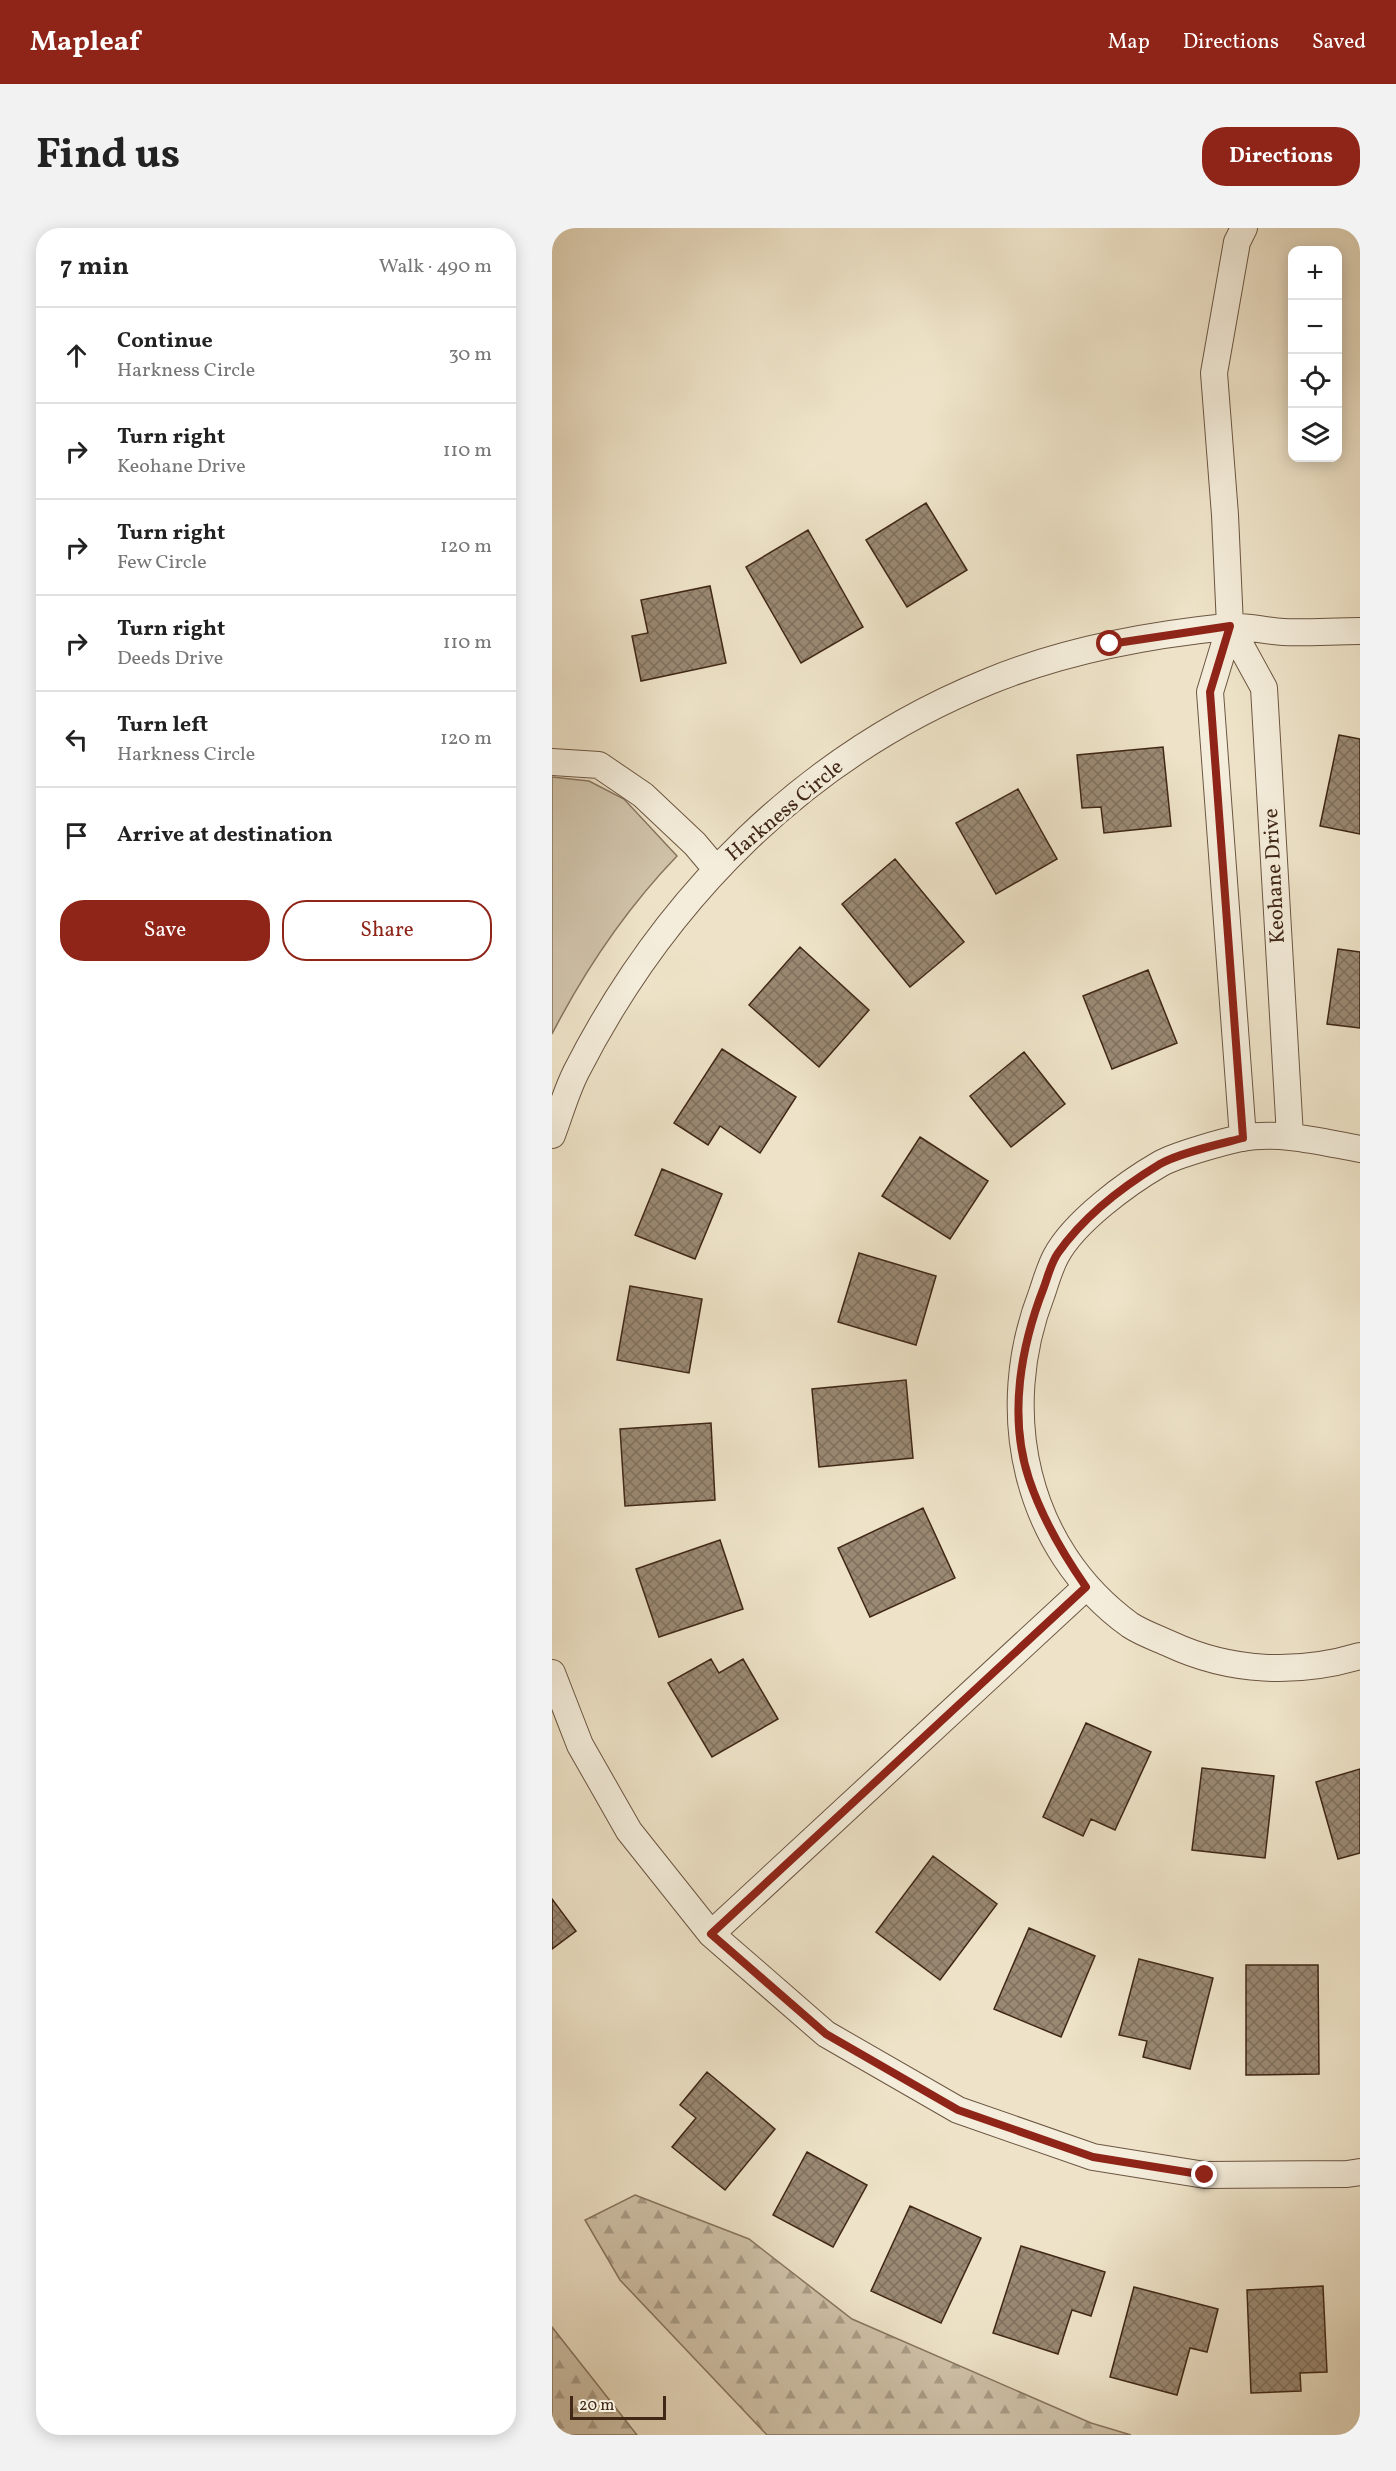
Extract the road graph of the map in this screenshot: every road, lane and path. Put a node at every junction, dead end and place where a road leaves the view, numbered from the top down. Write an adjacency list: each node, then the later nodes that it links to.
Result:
1 (1244, 228): 2 (street, Keohane Drive)
2 (1230, 626): 3 (street, Harkness Circle); 5 (street, Harkness Circle); 7 (street, Keohane Drive); 8 (street, Keohane Drive)
3 (1360, 631)
4 (552, 762): 5 (street)
5 (716, 869): 6 (street, Harkness Circle)
6 (552, 1135)
7 (1290, 1136): 8 (street); 9 (street)
8 (1243, 1138): 10 (street)
9 (1360, 1149)
10 (1086, 1587): 11 (street); 13 (street)
11 (1360, 1656)
12 (552, 1673): 13 (street)
13 (711, 1934): 14 (street)
14 (1360, 2172)

